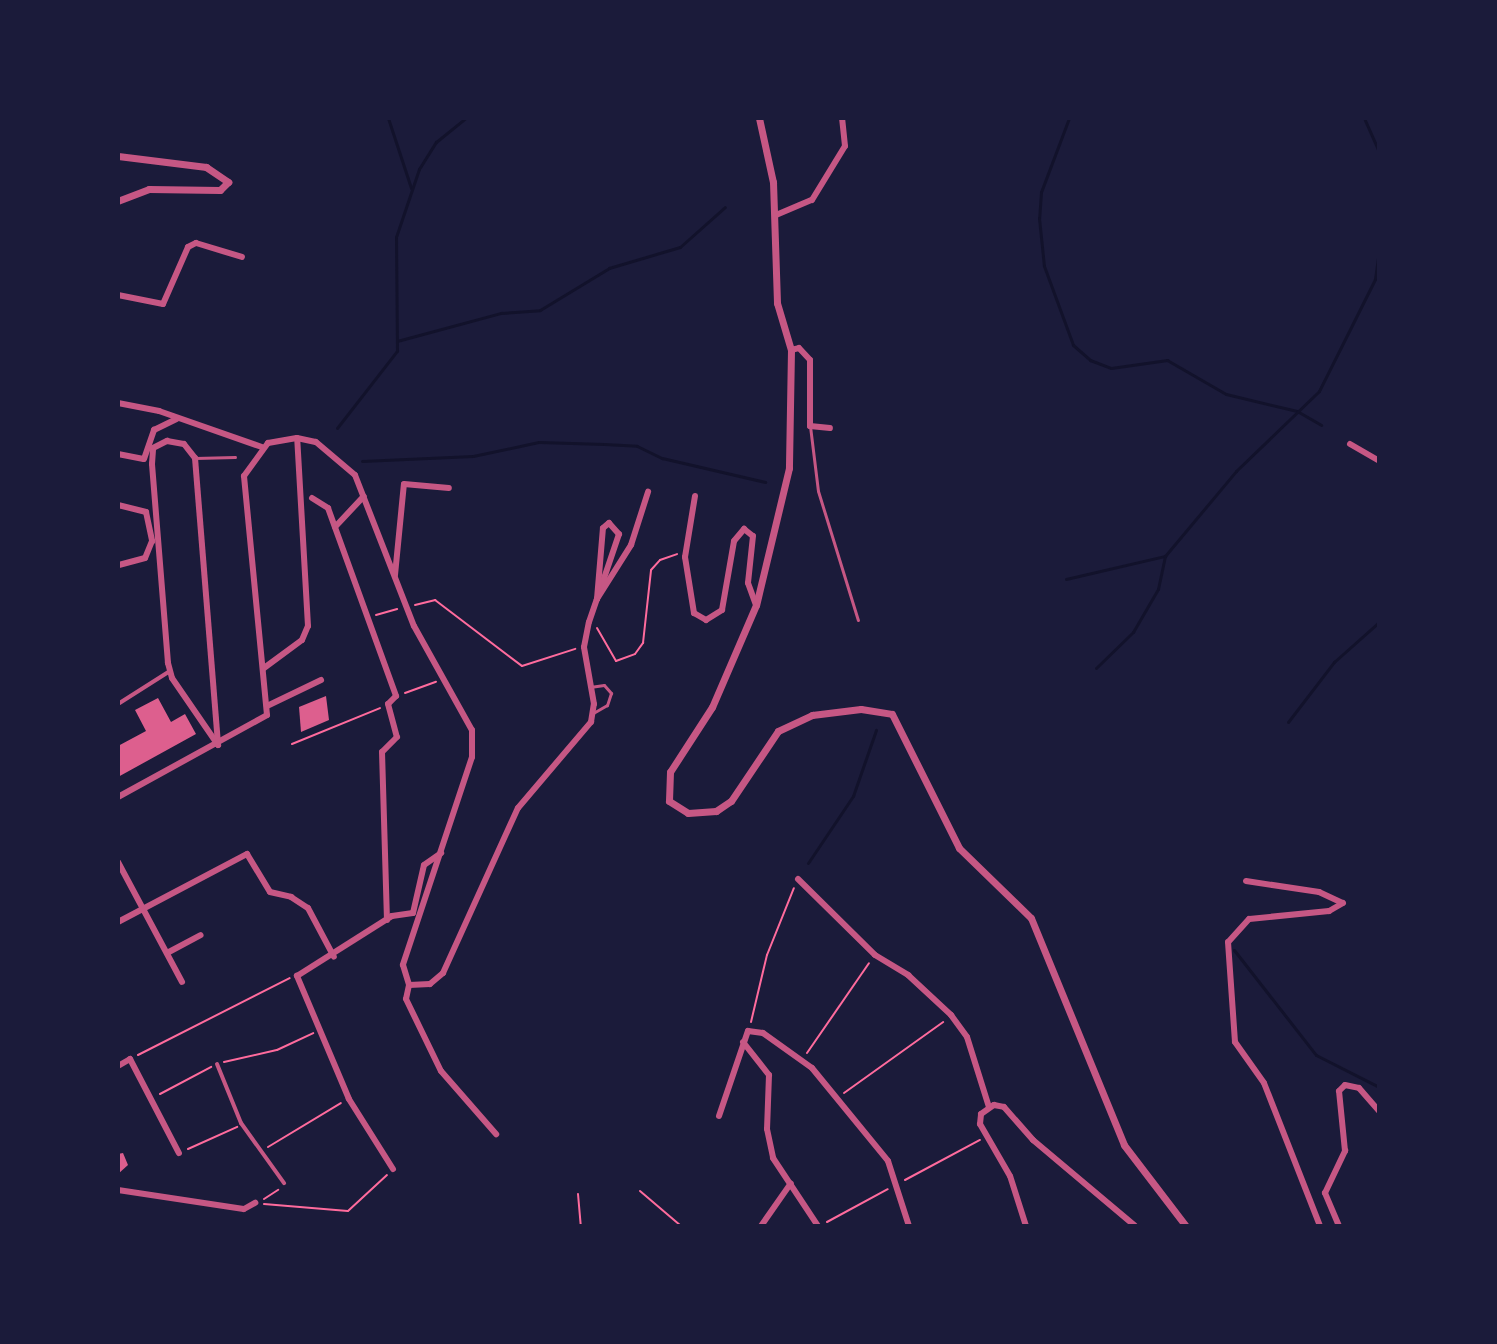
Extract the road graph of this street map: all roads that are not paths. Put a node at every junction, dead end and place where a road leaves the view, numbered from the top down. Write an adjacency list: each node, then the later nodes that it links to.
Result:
1 (759, 118): 5 (street)
2 (842, 118): 5 (street)
3 (118, 156): 4 (street)
4 (118, 201)
5 (776, 215): 8 (street)
6 (242, 257): 7 (street)
7 (118, 295)
8 (791, 350): 11 (street); 30 (street)
9 (118, 403): 10 (street)
10 (177, 419): 15 (street); 16 (street)
11 (810, 426): 12 (street); 31 (lane)
12 (830, 428)
13 (297, 438): 15 (street); 22 (street); 32 (street)
14 (1350, 444): 19 (street)
15 (262, 447): 32 (street)
16 (118, 454)
17 (235, 457): 18 (lane)
18 (195, 458): 33 (street); 39 (street)
19 (1379, 461)
20 (449, 488): 28 (street)
21 (648, 492): 29 (street)
22 (364, 496): 26 (street); 28 (street)
23 (695, 496): 30 (street)
24 (312, 498): 26 (street)
25 (118, 505): 27 (street)
26 (335, 527): 46 (street)
27 (118, 565)
28 (395, 575): 41 (street)
29 (597, 599): 29 (street); 35 (street)
30 (756, 605): 71 (street)
31 (858, 620)
32 (264, 668): 37 (street)
33 (170, 671): 36 (street); 39 (street)
34 (321, 680): 37 (street)
35 (590, 687): 38 (street); 38 (lane)
36 (118, 704)
37 (267, 706): 39 (street)
38 (593, 713): 52 (street)
39 (218, 745): 40 (street)
40 (118, 797)
41 (441, 853): 46 (street); 52 (street)
42 (118, 862): 45 (street)
43 (798, 879): 56 (street)
44 (1246, 881): 72 (street)
45 (143, 909): 47 (street); 49 (street); 50 (street)
46 (387, 920): 50 (street)
47 (118, 922)
48 (201, 935): 49 (street)
49 (167, 953): 51 (street)
50 (334, 957): 61 (street)
51 (182, 982)
52 (409, 985): 59 (street)
53 (743, 1042): 58 (street); 63 (street); 69 (street)
54 (217, 1064): 62 (street)
55 (118, 1066): 60 (street)
56 (989, 1107): 66 (street); 70 (street)
57 (1379, 1111): 73 (street)
58 (719, 1116)
59 (496, 1134)
60 (179, 1153)
61 (393, 1169)
62 (284, 1183)
63 (791, 1183): 67 (street); 68 (street)
64 (118, 1190): 65 (street)
65 (255, 1203)
66 (1131, 1224)
67 (761, 1226)
68 (819, 1226)
69 (909, 1226)
70 (1026, 1226)
71 (1186, 1226)
72 (1320, 1226)
73 (1339, 1226)

